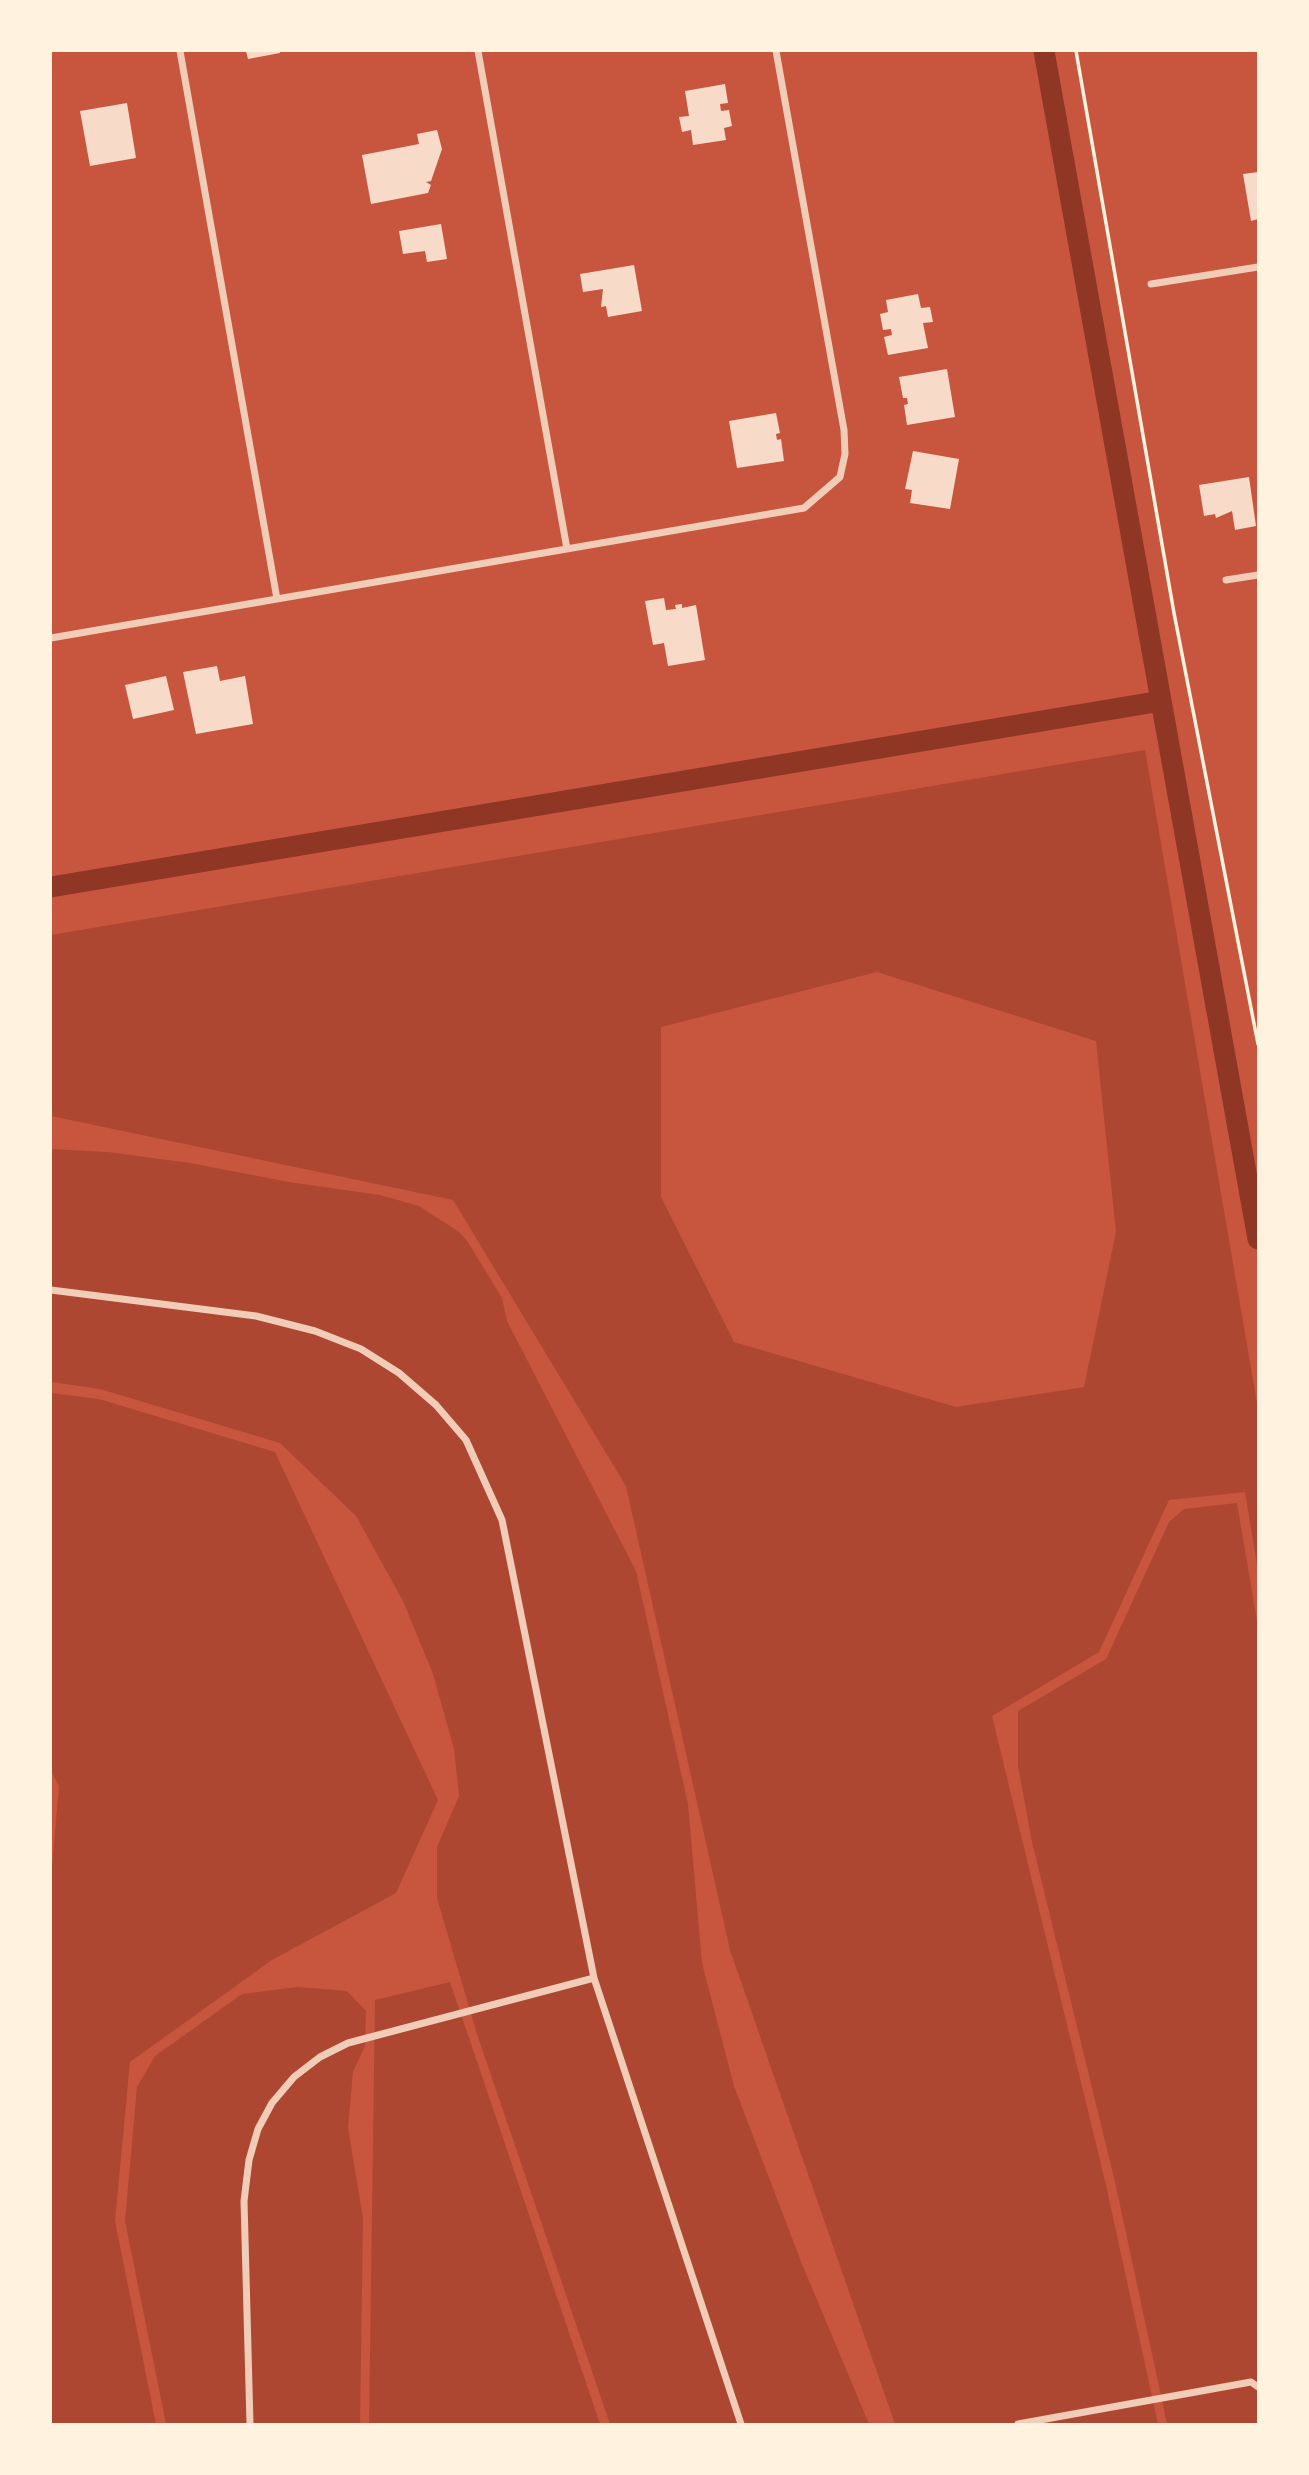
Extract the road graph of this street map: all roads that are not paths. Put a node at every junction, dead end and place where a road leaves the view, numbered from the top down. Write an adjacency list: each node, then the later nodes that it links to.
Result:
1 (180, 51): 9 (street)
2 (478, 51): 6 (street)
3 (776, 51): 6 (street)
4 (1258, 267): 5 (street)
5 (1152, 284)
6 (567, 549): 9 (street)
7 (1258, 575): 8 (street)
8 (1226, 580)
9 (277, 599): 10 (street)
10 (51, 638)
11 (51, 1290): 12 (street)
12 (594, 1978): 14 (street); 15 (street)
13 (1258, 2388): 16 (street)
14 (250, 2424)
15 (741, 2424)
16 (1018, 2424)

